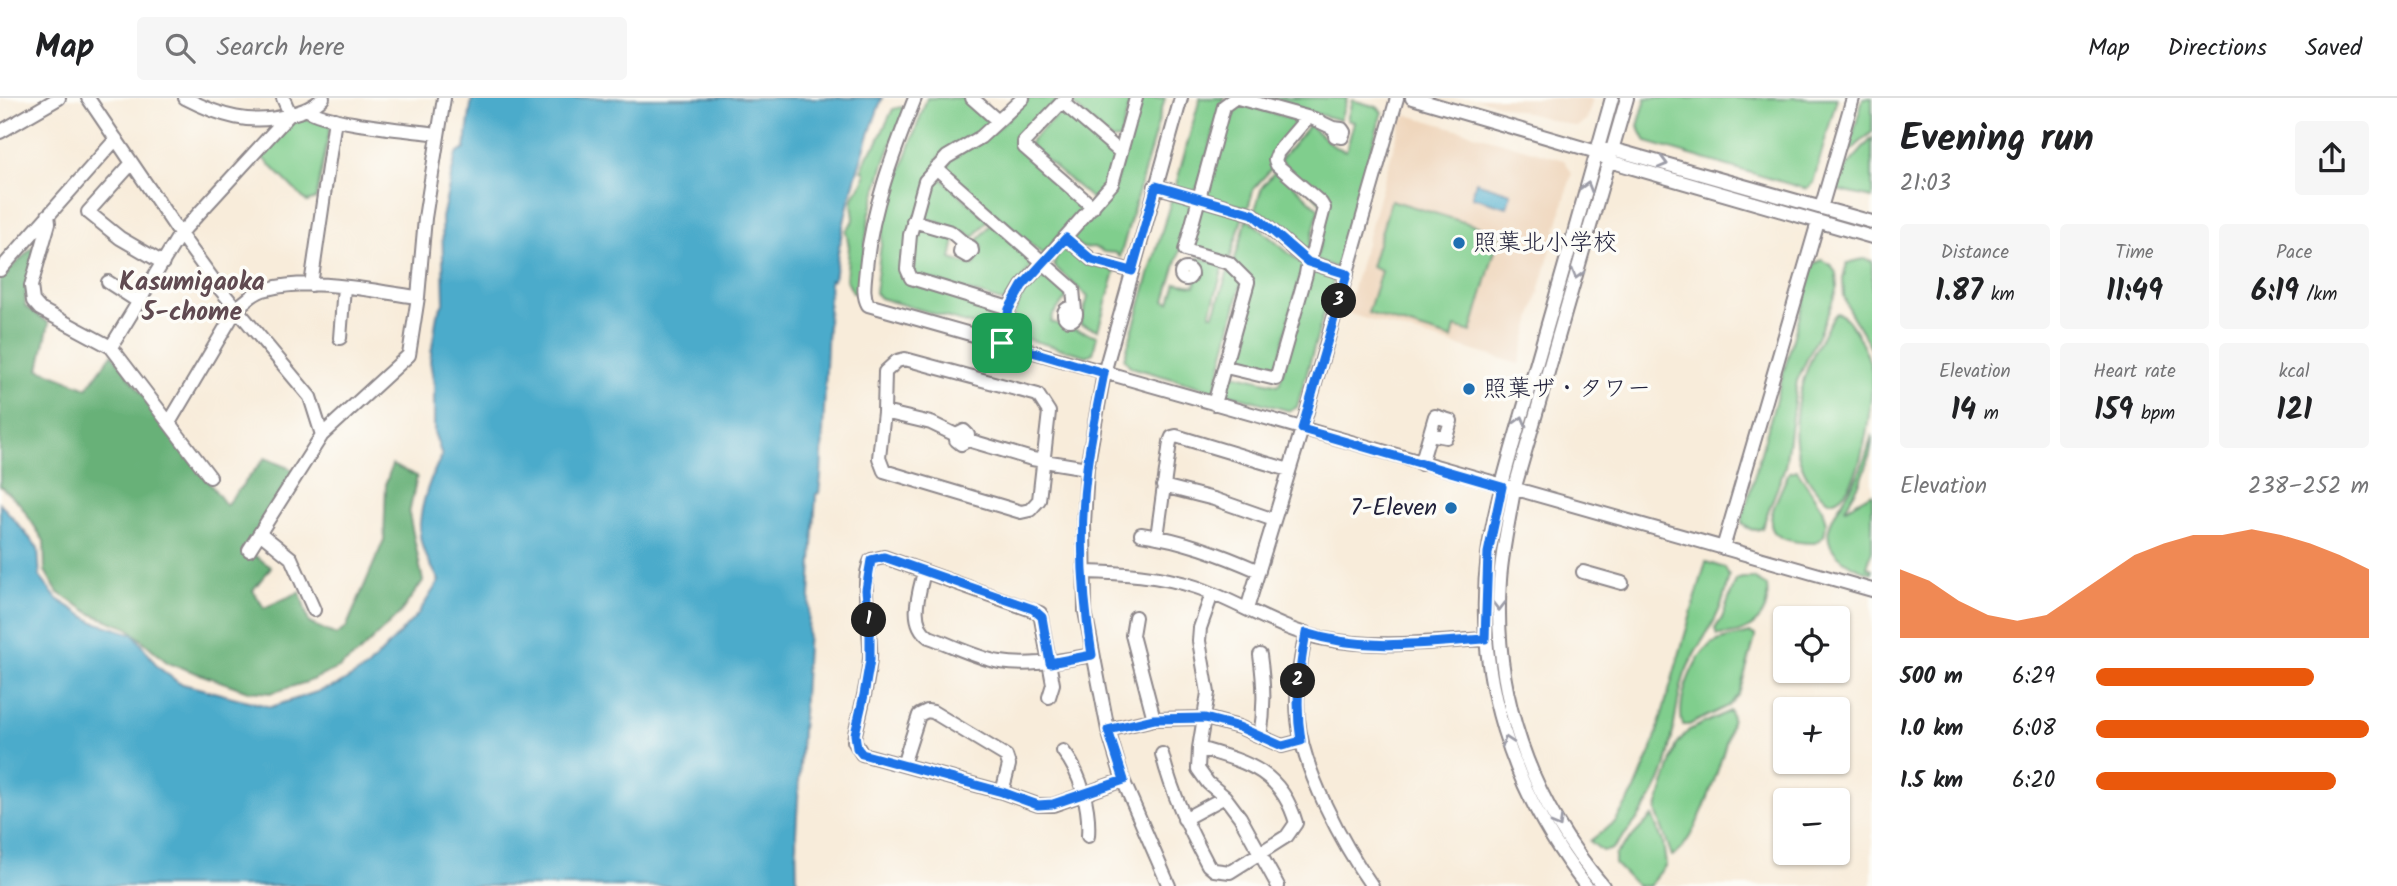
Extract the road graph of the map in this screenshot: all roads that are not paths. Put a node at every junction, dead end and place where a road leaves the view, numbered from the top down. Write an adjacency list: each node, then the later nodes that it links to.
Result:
1 (58, 98): 25 (street)
2 (88, 98): 27 (street)
3 (284, 98): 20 (street)
4 (323, 98): 19 (street)
5 (444, 98): 26 (street)
6 (915, 98): 62 (street)
7 (972, 98): 23 (street)
8 (1023, 98): 23 (street)
9 (1136, 98): 28 (street)
10 (1181, 98): 33 (street)
11 (1237, 98): 21 (street); 34 (street)
12 (1397, 98): 52 (street)
13 (1412, 98): 29 (street)
14 (1612, 98): 29 (street)
15 (1627, 98): 30 (street)
16 (1853, 98): 36 (street)
17 (190, 99): 20 (street)
18 (1064, 100): 28 (street); 35 (street)
19 (306, 109): 20 (street); 22 (street)
20 (290, 114): 41 (street)
21 (1307, 118): 24 (street); 46 (street)
22 (335, 119): 26 (street); 54 (street)
23 (998, 121): 32 (street)
24 (1336, 129)
25 (0, 132)
26 (438, 134): 56 (street)
27 (116, 139): 31 (street); 37 (street)
28 (1119, 151): 35 (street)
29 (1597, 152): 30 (street); 78 (street, one-way to 29)
30 (1611, 155): 36 (street, one-way to 36); 39 (street); 78 (street, one-way to 78)
31 (132, 163): 41 (street); 47 (street)
32 (936, 167): 38 (street); 48 (street)
33 (1156, 186): 34 (street); 51 (street)
34 (1199, 200): 45 (street); 46 (street)
35 (1093, 207): 43 (street)
36 (1821, 208): 40 (street)
37 (48, 215): 50 (street); 63 (street)
38 (913, 222): 44 (street); 58 (street)
39 (1818, 222): 42 (street); 83 (street)
40 (1872, 222)
41 (180, 234): 47 (street); 59 (street)
42 (1872, 237)
43 (1066, 238): 48 (street); 51 (street)
44 (965, 244)
45 (1192, 252): 49 (street); 64 (street)
46 (1308, 262): 52 (street); 64 (street)
47 (163, 263): 57 (street)
48 (1044, 263): 58 (street); 60 (street)
49 (1189, 269)
50 (0, 270)
51 (1132, 271): 65 (street)
52 (1347, 274): 69 (street)
53 (108, 282): 57 (street)
54 (311, 285): 55 (street); 59 (street)
55 (344, 287): 56 (street); 61 (street)
56 (418, 297): 71 (street)
57 (139, 302): 63 (street)
58 (1009, 309): 62 (street)
59 (236, 310): 68 (street); 71 (street)
60 (1075, 311)
61 (340, 338)
62 (1002, 343): 65 (street)
63 (111, 347): 68 (street)
64 (1226, 367): 66 (street)
65 (1104, 373): 66 (street); 74 (street)
66 (1214, 404): 69 (street)
67 (884, 412): 72 (street); 72 (street); 72 (street)
68 (169, 423): 76 (street)
69 (1302, 429): 73 (street); 75 (street)
70 (1430, 434): 73 (street)
71 (322, 435): 80 (street)
72 (1042, 461): 74 (street)
73 (1421, 464): 78 (street)
74 (1087, 468): 87 (street)
75 (1289, 470): 77 (street); 79 (street)
76 (210, 477)
77 (1163, 486): 79 (street); 82 (street)
78 (1508, 489): 83 (street); 96 (street); 121 (street, one-way to 121)
79 (1274, 520): 85 (street)
80 (260, 533): 84 (street); 93 (street)
81 (1141, 534): 82 (street)
82 (1157, 537): 85 (street)
83 (1723, 548): 90 (street)
84 (249, 550)
85 (1259, 571): 92 (street)
86 (924, 572): 99 (street); 99 (street); 109 (street)
87 (1084, 572): 91 (street); 97 (street)
88 (1583, 572): 89 (street)
89 (1622, 583)
90 (1872, 590)
91 (1212, 594): 92 (street); 101 (street)
92 (1247, 609): 95 (street)
93 (314, 610)
94 (1135, 617): 102 (street)
95 (1306, 633): 96 (street); 105 (street)
96 (1485, 639): 120 (street, one-way to 96)
97 (1092, 655): 99 (street); 103 (street)
98 (1260, 655): 104 (street)
99 (1050, 663): 100 (street)
100 (1049, 697)
101 (1205, 718): 102 (street); 104 (street); 106 (street)
102 (1154, 719): 103 (street)
103 (1108, 730): 110 (street)
104 (1260, 737): 105 (street)
105 (1301, 741): 119 (street)
106 (1199, 748): 113 (street); 116 (street)
107 (1063, 751): 112 (street)
108 (1162, 754): 114 (street)
109 (903, 765): 111 (street); 111 (street)
110 (1124, 780): 112 (street); 117 (street)
111 (1002, 792): 112 (street)
112 (1082, 794): 115 (street)
113 (1225, 797): 114 (street); 116 (street)
114 (1184, 819): 116 (street)
115 (1088, 836)
116 (1259, 854): 118 (street)
117 (1169, 886)
118 (1278, 886)
119 (1372, 886)
120 (1586, 886)
121 (1603, 886)

